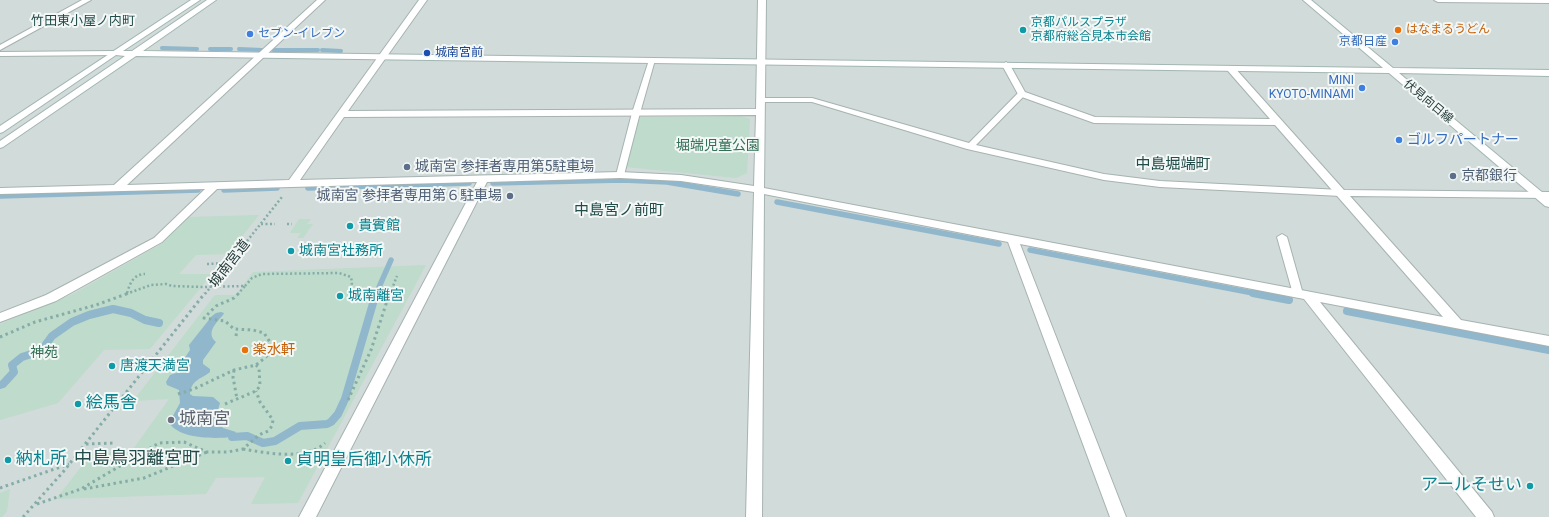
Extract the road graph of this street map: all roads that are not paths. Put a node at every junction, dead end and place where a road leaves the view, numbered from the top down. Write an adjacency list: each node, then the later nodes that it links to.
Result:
1 (87, 0): 10 (street)
2 (196, 0): 11 (street)
3 (212, 0): 12 (street)
4 (321, 0): 14 (street)
5 (423, 0): 15 (street)
6 (762, 0): 17 (street)
7 (1307, 0): 20 (street, 伏見向日線)
8 (1438, 0): 9 (street)
9 (1549, 1)
10 (0, 48)
11 (114, 52): 12 (street); 13 (street); 27 (street)
12 (133, 53): 14 (street); 28 (street)
13 (0, 54)
14 (263, 55): 15 (street); 34 (street)
15 (383, 57): 16 (street); 25 (street)
16 (652, 60): 17 (street); 24 (lane)
17 (761, 62): 18 (street); 23 (street)
18 (1006, 65): 19 (street); 22 (street)
19 (1231, 69): 20 (street); 26 (street)
20 (1390, 71): 21 (street); 38 (street, 伏見向日線)
21 (1549, 73)
22 (1022, 94): 26 (street); 29 (lane)
23 (760, 106): 24 (street); 29 (lane); 35 (street)
24 (636, 113): 25 (street); 30 (lane)
25 (344, 114): 32 (street)
26 (1278, 122): 37 (street)
27 (0, 130)
28 (0, 145)
29 (970, 146): 37 (lane)
30 (620, 175): 31 (street); 35 (street)
31 (484, 178): 32 (street); 47 (street)
32 (293, 182): 33 (street)
33 (215, 185): 34 (street); 44 (street)
34 (118, 187): 36 (street)
35 (759, 190): 42 (street); 48 (street)
36 (0, 191)
37 (1341, 193): 38 (street); 45 (street)
38 (1538, 194): 39 (street); 40 (street, 伏見向日線)
39 (1549, 195)
40 (1549, 204)
41 (1282, 237): 43 (lane)
42 (1013, 240): 43 (street); 49 (street)
43 (1303, 295): 45 (street); 50 (street)
44 (0, 318)
45 (1457, 324): 46 (street)
46 (1549, 341)
47 (307, 517)
48 (754, 517)
49 (1118, 517)
50 (1486, 517)

